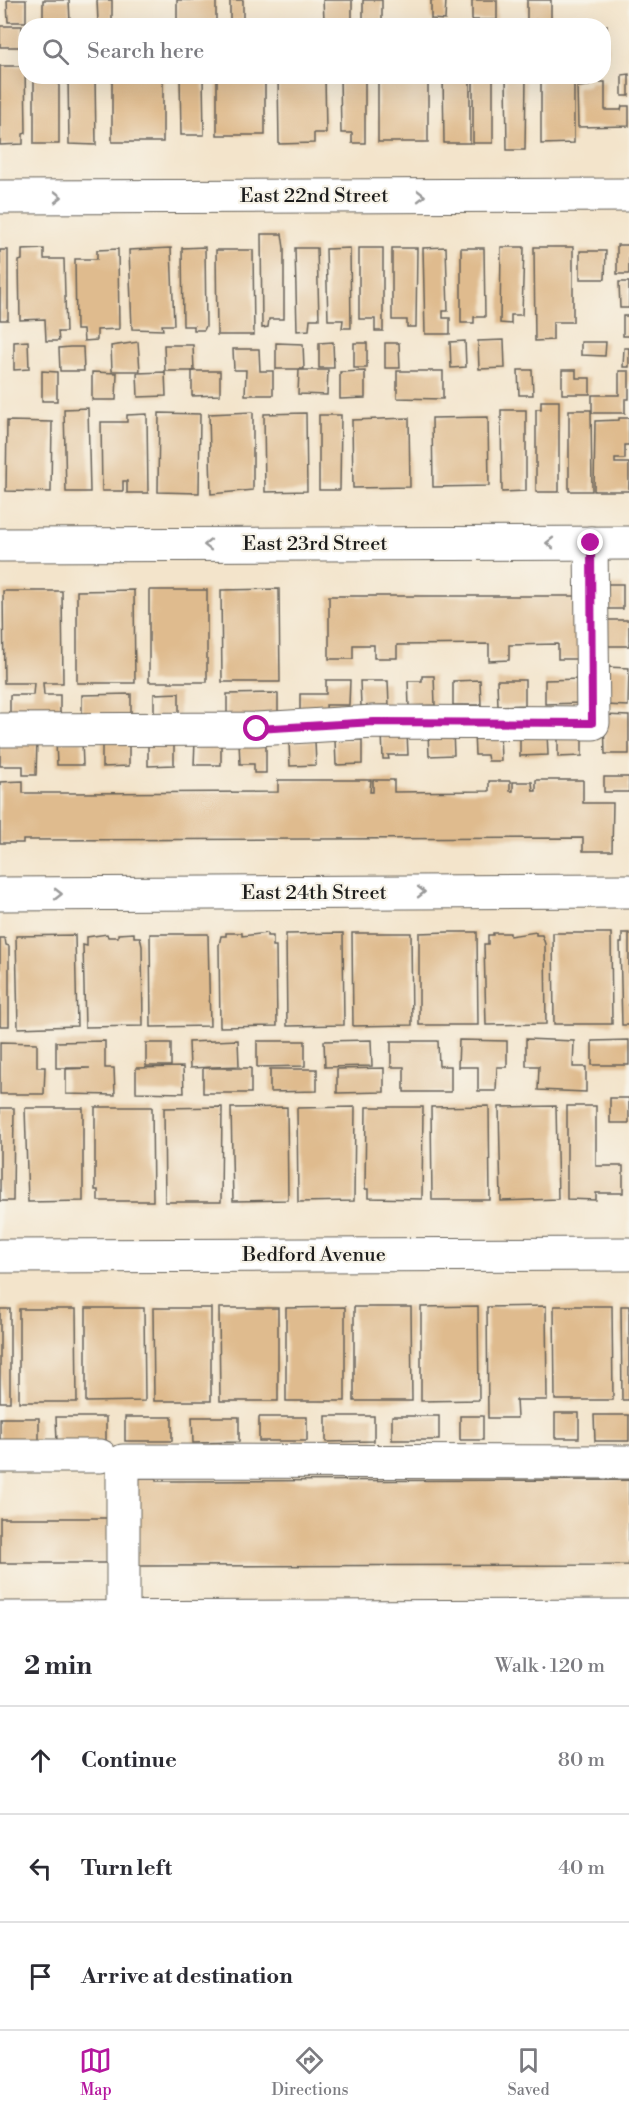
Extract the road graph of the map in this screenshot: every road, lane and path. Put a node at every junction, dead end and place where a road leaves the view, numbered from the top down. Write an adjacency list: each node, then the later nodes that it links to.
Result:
1 (629, 195): 2 (street, East 22nd Street, one-way to 1)
2 (0, 197)
3 (591, 543): 4 (street, East 23rd Street); 5 (street, East 23rd Street, one-way to 5); 6 (street)
4 (629, 543)
5 (0, 545)
6 (0, 730)
7 (629, 891): 8 (street, East 24th Street, one-way to 7)
8 (0, 894)
9 (629, 1254): 10 (street, Bedford Avenue)
10 (0, 1256)
11 (0, 1456): 12 (street)
12 (100, 1456)
13 (629, 1462): 15 (street)
14 (0, 1618): 15 (street)
15 (123, 1618): 17 (street)
16 (613, 1620): 18 (street)
17 (175, 1622): 18 (street)
18 (537, 1622)

